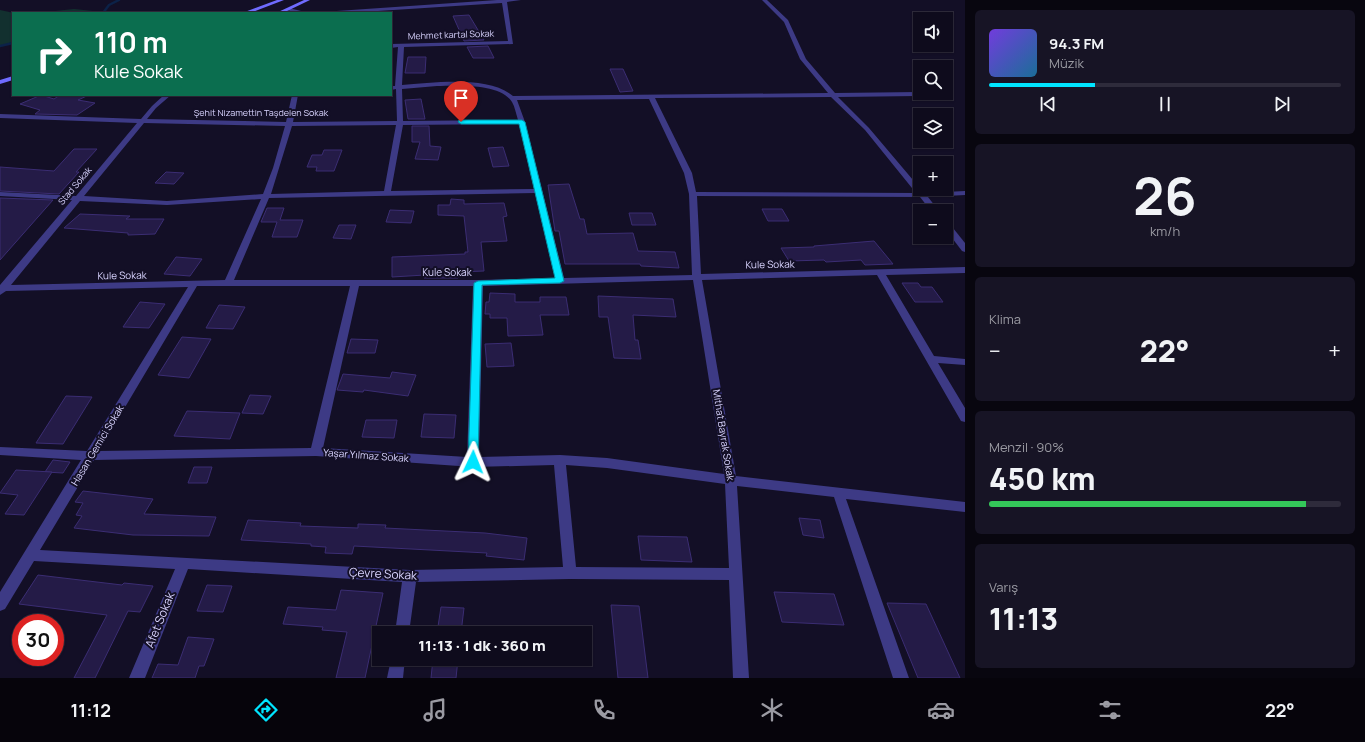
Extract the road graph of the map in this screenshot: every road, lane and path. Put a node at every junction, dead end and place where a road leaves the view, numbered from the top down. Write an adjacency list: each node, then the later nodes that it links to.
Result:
1 (282, 0): 6 (main road)
2 (308, 0): 7 (main road)
3 (519, 0): 5 (street)
4 (764, 0): 23 (street)
5 (504, 1): 13 (street); 15 (street, Mehmet kartal Sokak)
6 (269, 5): 7 (main road); 8 (main road)
7 (289, 9): 11 (main road); 12 (street)
8 (252, 11): 9 (main road); 10 (main road)
9 (249, 12)
10 (255, 12)
11 (282, 12)
12 (300, 12)
13 (339, 12)
14 (392, 46): 15 (street, Mehmet kartal Sokak)
15 (401, 46): 20 (street)
16 (12, 78): 17 (main road)
17 (0, 82)
18 (12, 83): 19 (main road)
19 (0, 87)
20 (399, 87): 21 (street); 27 (street); 30 (street)
21 (392, 88)
22 (913, 94): 23 (street)
23 (832, 95): 26 (street); 33 (street)
24 (167, 96): 29 (street, Stad Sokak)
25 (295, 96): 32 (street)
26 (652, 97): 27 (street); 38 (street, Mithat Bayrak Sokak)
27 (513, 98): 31 (street)
28 (0, 116): 29 (street, Şehit Nizamettin Taşdelen Sokak)
29 (143, 121): 32 (street, Şehit Nizamettin Taşdelen Sokak); 42 (street, Stad Sokak)
30 (400, 122): 31 (street, Şehit Nizamettin Taşdelen Sokak); 32 (street, Şehit Nizamettin Taşdelen Sokak); 37 (street)
31 (522, 122): 34 (street)
32 (291, 124): 41 (street)
33 (913, 184)
34 (538, 191): 37 (street); 48 (street)
35 (965, 193): 39 (street)
36 (0, 194): 42 (street)
37 (387, 194): 41 (street)
38 (693, 194): 40 (street); 47 (street, Mithat Bayrak Sokak)
39 (953, 194)
40 (913, 195)
41 (266, 196): 42 (street); 52 (street)
42 (79, 198): 53 (street, Stad Sokak)
43 (953, 234): 44 (street)
44 (965, 249)
45 (965, 270): 46 (street, Kule Sokak)
46 (880, 272): 47 (street, Kule Sokak); 54 (street)
47 (698, 277): 48 (street, Kule Sokak); 62 (street, Mithat Bayrak Sokak)
48 (560, 281): 50 (street, Kule Sokak)
49 (356, 283): 50 (street, Kule Sokak); 52 (street, Kule Sokak); 58 (street)
50 (478, 283): 61 (street)
51 (194, 284): 52 (street, Kule Sokak); 53 (street, Kule Sokak); 59 (street, Hasan Gemici Sokak)
52 (228, 284)
53 (1, 289)
54 (931, 359): 55 (street); 56 (street)
55 (965, 362)
56 (965, 418)
57 (0, 451): 59 (street, Yaşar Yılmaz Sokak)
58 (316, 452): 59 (street, Yaşar Yılmaz Sokak); 61 (street, Yaşar Yılmaz Sokak)
59 (90, 456): 65 (street, Hasan Gemici Sokak)
60 (560, 460): 61 (street, Yaşar Yılmaz Sokak); 62 (street, Yaşar Yılmaz Sokak); 67 (street)
61 (473, 462)
62 (731, 480): 63 (street, Yaşar Yılmaz Sokak); 68 (street, Mithat Bayrak Sokak)
63 (838, 492): 64 (street, Yaşar Yılmaz Sokak); 76 (street)
64 (965, 507)
65 (30, 555): 66 (street, Çevre Sokak); 70 (street, Hasan Gemici Sokak)
66 (184, 563): 69 (street, Çevre Sokak); 73 (street, Afet Sokak)
67 (570, 573): 68 (street, Çevre Sokak); 69 (street, Çevre Sokak)
68 (736, 574): 75 (street, Mithat Bayrak Sokak)
69 (410, 576): 71 (street)
70 (0, 605)
71 (403, 626)
72 (397, 666): 74 (street)
73 (137, 678)
74 (395, 678)
75 (741, 678)
76 (901, 678)

